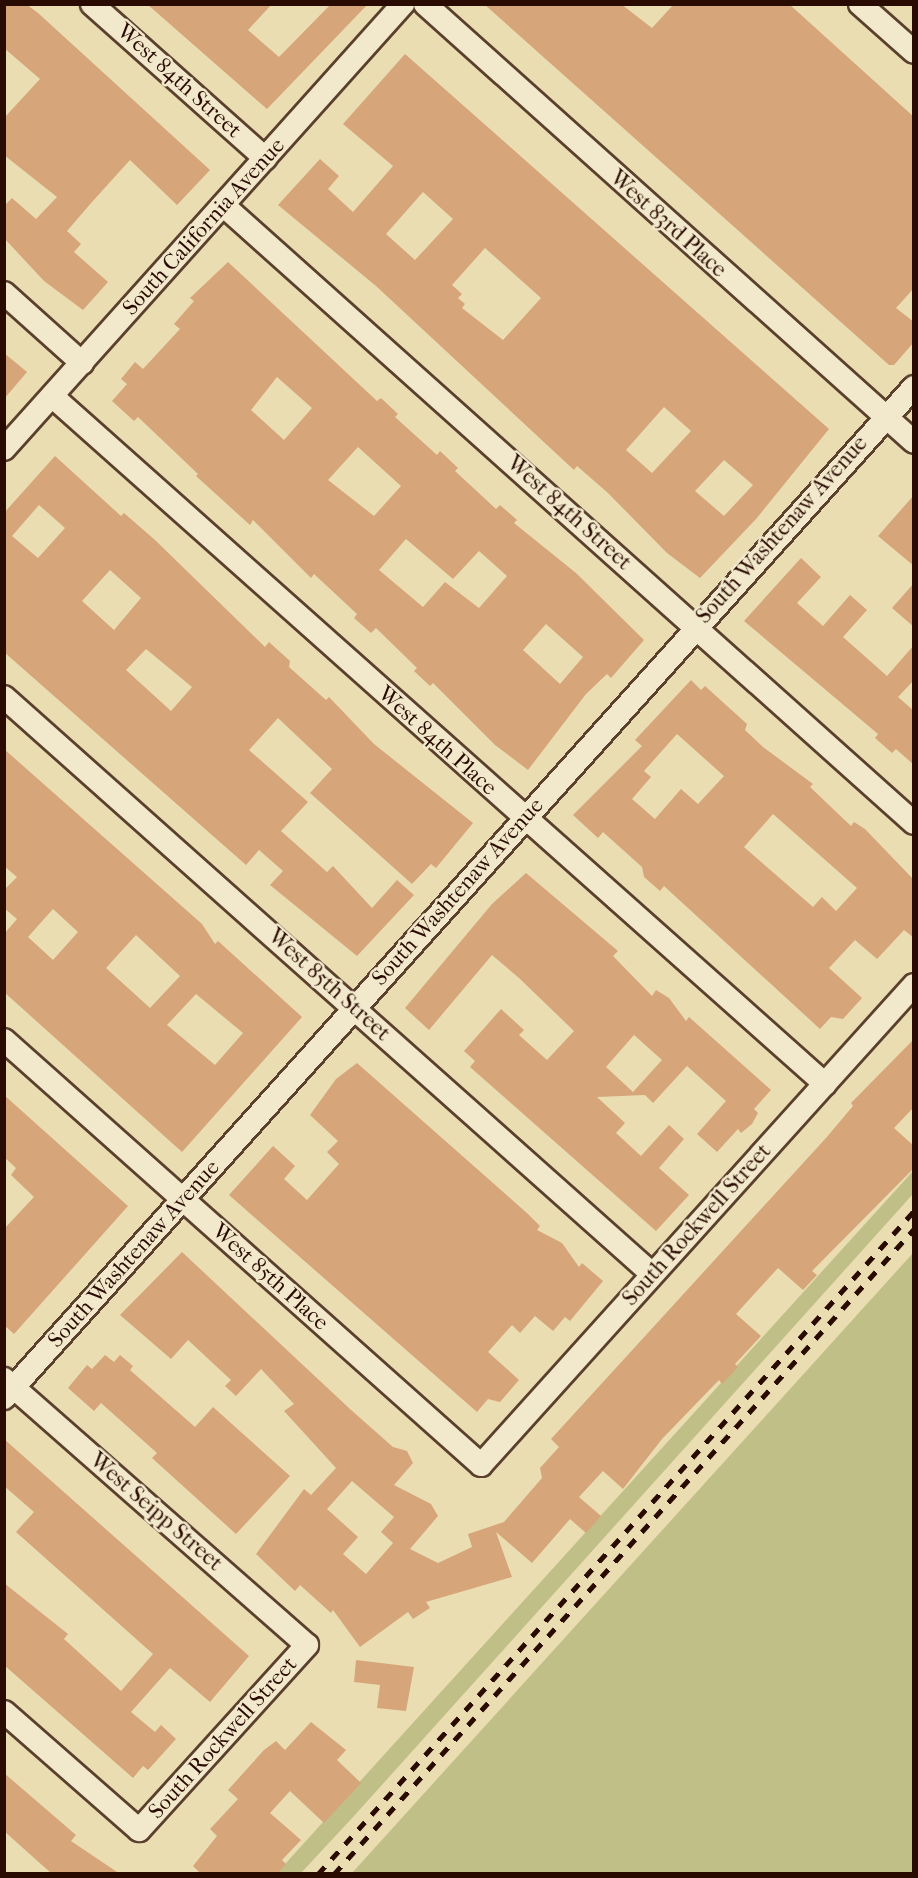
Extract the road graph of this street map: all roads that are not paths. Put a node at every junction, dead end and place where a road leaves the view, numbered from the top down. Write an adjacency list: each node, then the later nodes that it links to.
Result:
1 (92, 4): 6 (street, West 84th Street)
2 (404, 4): 6 (street, South California Avenue)
3 (425, 4): 12 (street, West 83rd Place)
4 (860, 4): 5 (street)
5 (914, 52)
6 (266, 158): 7 (street, South California Avenue)
7 (223, 205): 9 (street, South California Avenue); 15 (street, West 84th Street)
8 (4, 293): 9 (street)
9 (82, 363): 11 (street, South California Avenue)
10 (914, 387): 12 (street, South Washtenaw Avenue)
11 (52, 396): 14 (street, South California Avenue); 17 (street, West 84th Place)
12 (885, 416): 13 (street, West 83rd Place); 15 (street, South Washtenaw Avenue)
13 (914, 442)
14 (4, 449)
15 (696, 626): 17 (street, South Washtenaw Avenue); 18 (street, West 84th Street)
16 (4, 697): 20 (street, West 85th Street)
17 (524, 818): 20 (street, South Washtenaw Avenue); 22 (street, West 84th Place)
18 (914, 823)
19 (914, 985): 22 (street, South Rockwell Street)
20 (355, 1007): 23 (street, South Washtenaw Avenue); 24 (street, West 85th Street)
21 (4, 1040): 23 (street, West 85th Place)
22 (825, 1084): 24 (street, South Rockwell Street)
23 (183, 1199): 25 (street, South Washtenaw Avenue); 26 (street, West 85th Place)
24 (652, 1274): 26 (street, South Rockwell Street)
25 (8, 1388): 27 (street, West Seipp Street)
26 (481, 1465)
27 (307, 1645): 28 (street, South Rockwell Street)
28 (4, 1712)

